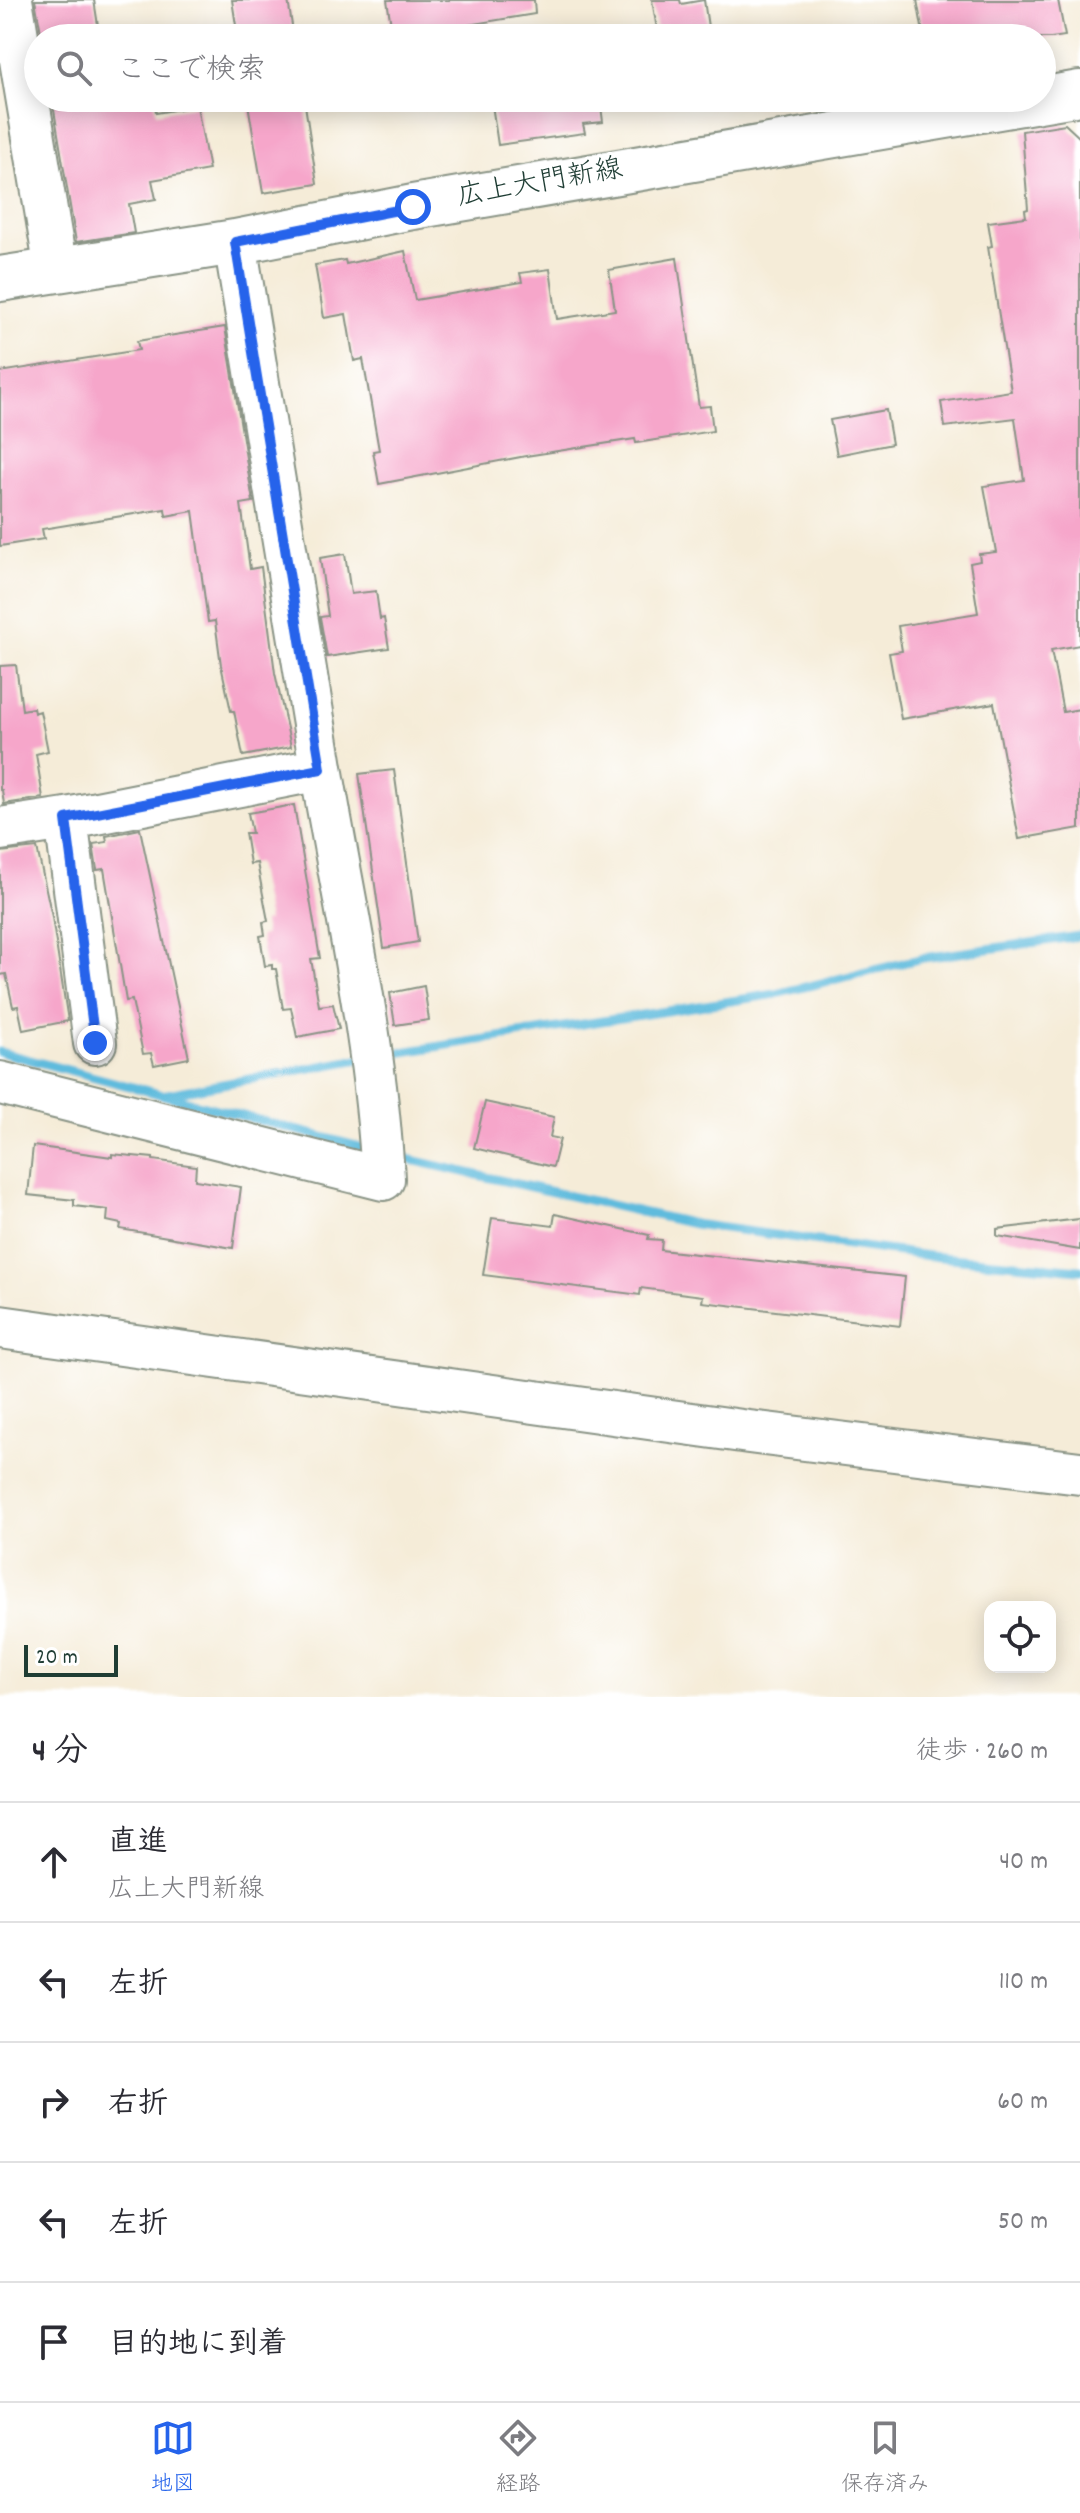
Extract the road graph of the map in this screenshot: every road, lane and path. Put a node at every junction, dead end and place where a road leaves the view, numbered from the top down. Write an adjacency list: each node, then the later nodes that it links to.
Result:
1 (11, 0): 2 (street)
2 (24, 78)
3 (1080, 93): 4 (main road, 広上大門新線)
4 (1056, 97)
5 (30, 112): 8 (street)
6 (969, 112): 7 (main road, 広上大門新線)
7 (235, 242): 8 (main road, 広上大門新線); 10 (street)
8 (56, 270): 9 (main road, 広上大門新線)
9 (0, 279)
10 (321, 769): 11 (street); 14 (street)
11 (66, 819): 12 (street); 13 (street)
12 (0, 829)
13 (95, 1043)
14 (0, 1083)
15 (0, 1327): 16 (street)
16 (1080, 1473)

